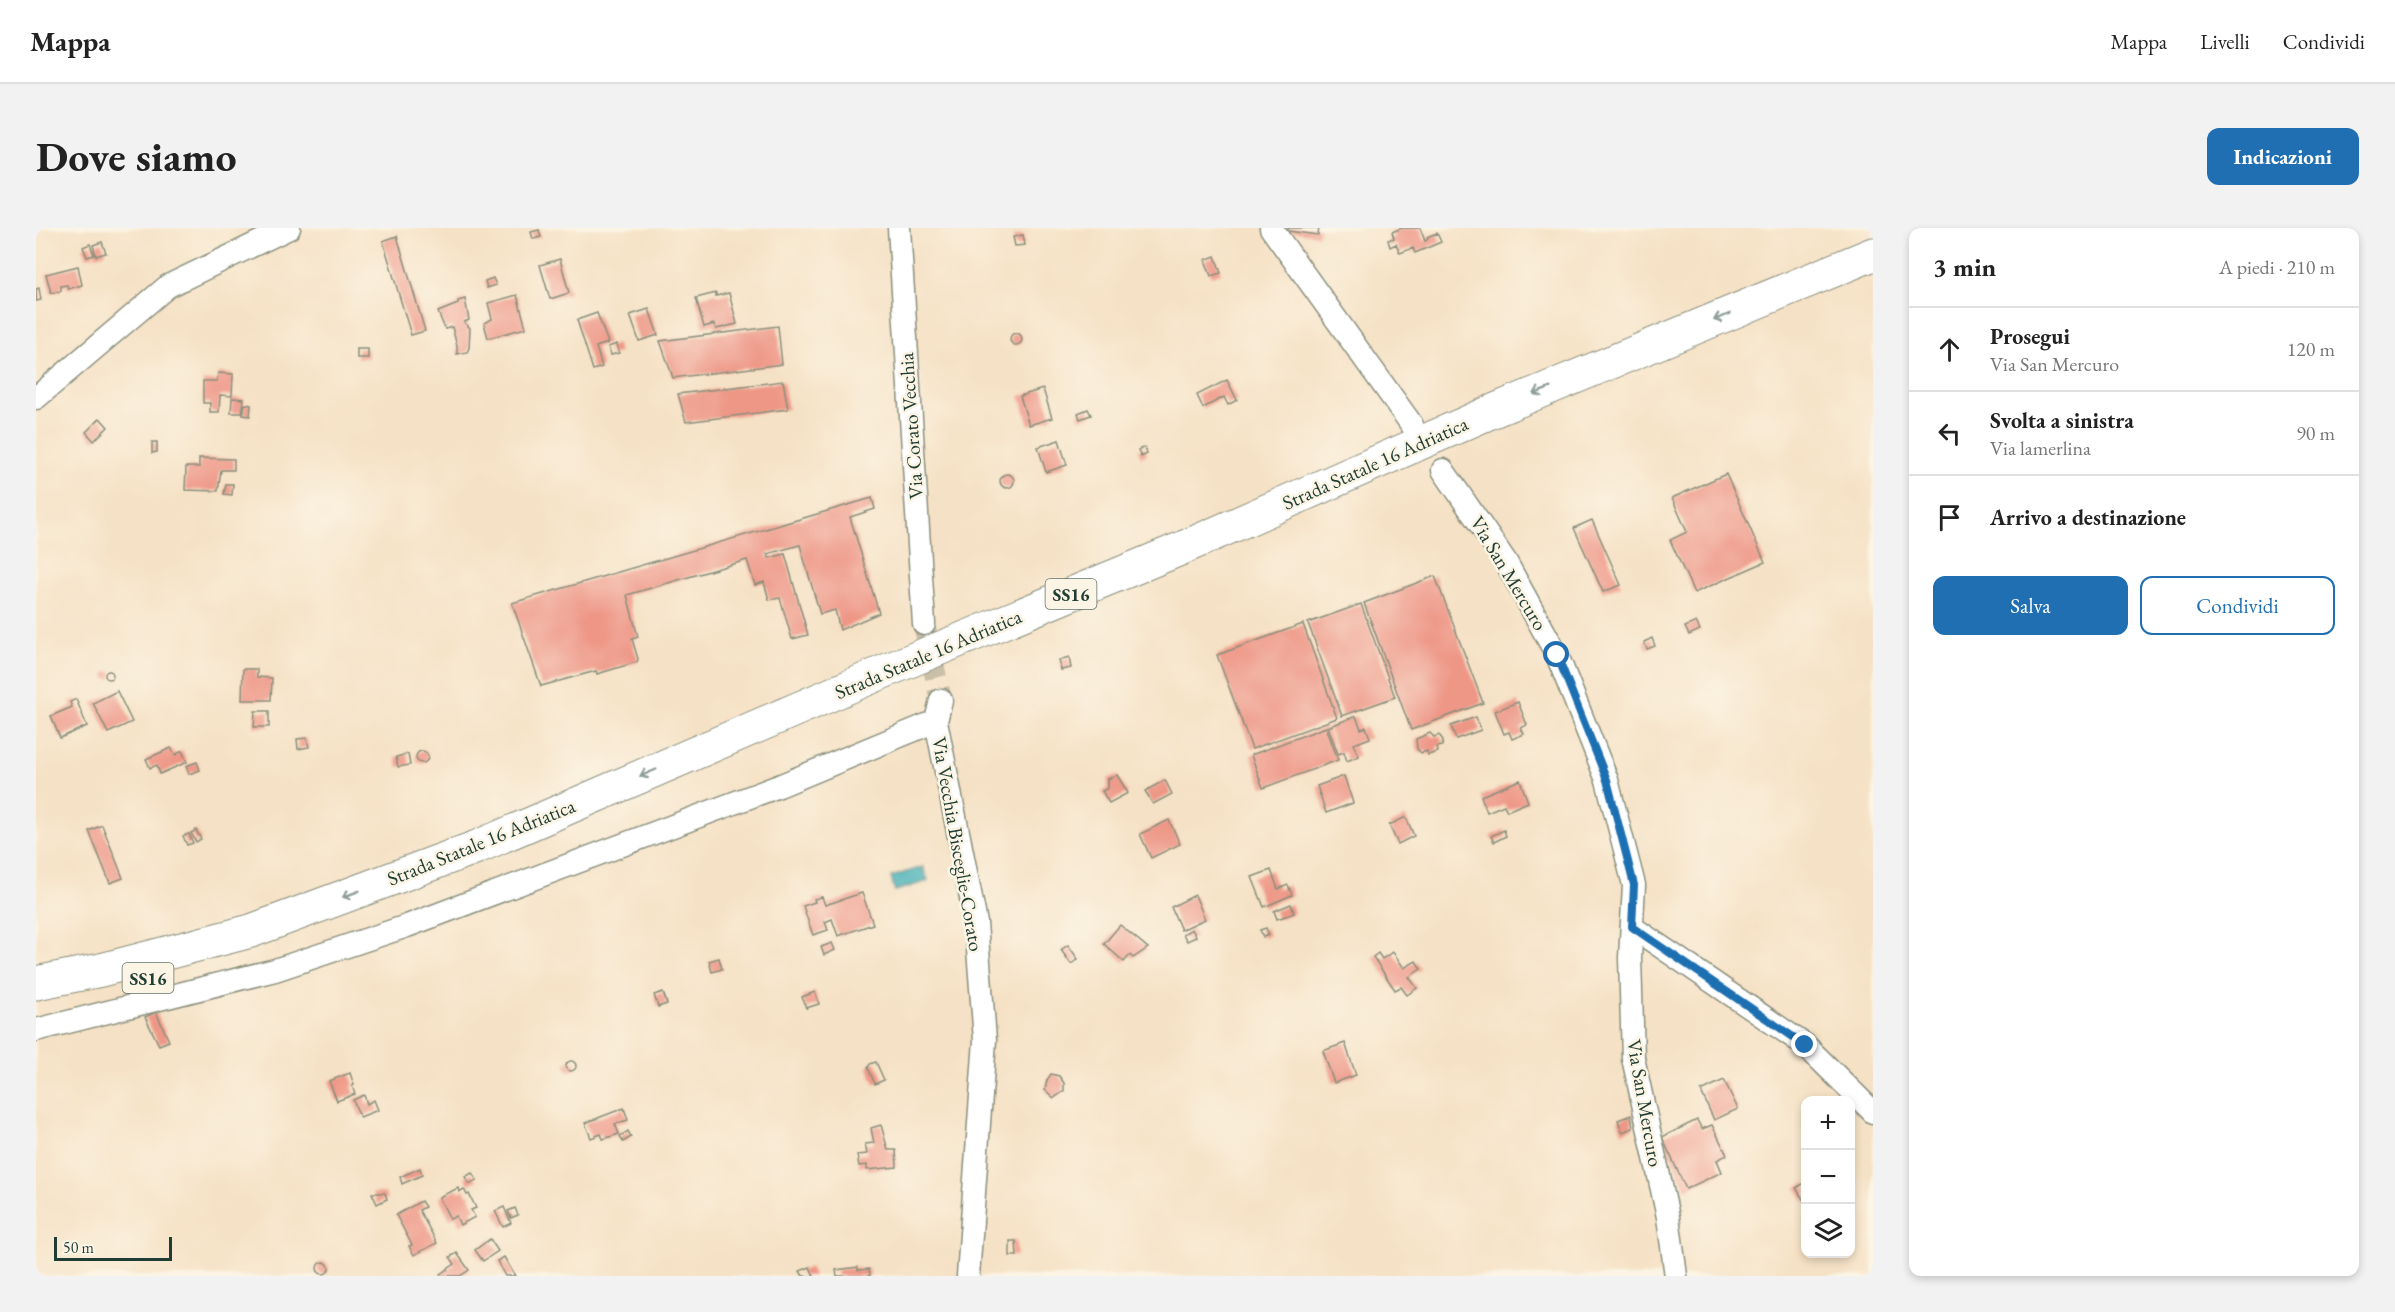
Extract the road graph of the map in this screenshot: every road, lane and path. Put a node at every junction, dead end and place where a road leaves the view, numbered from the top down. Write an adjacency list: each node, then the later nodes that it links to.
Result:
1 (289, 228): 6 (street)
2 (899, 228): 9 (street, Via Corato Vecchia)
3 (1271, 228): 7 (street)
4 (1873, 254): 11 (highway, Strada Statale 16 Adriatica / SS16, one-way to 11)
5 (1873, 275): 11 (highway, Strada Statale 16 Adriatica / SS16)
6 (36, 398)
7 (1412, 425)
8 (1443, 470): 10 (street, Via San Mercuro)
9 (924, 624)
10 (1632, 927): 15 (street); 17 (street, Via San Mercuro)
11 (262, 937): 12 (highway, Strada Statale 16 Adriatica / SS16); 13 (highway, Strada Statale 16 Adriatica / SS16)
12 (36, 983)
13 (36, 1003)
14 (36, 1030): 16 (street, Via Vecchia Bisceglie-Corato)
15 (1873, 1112)
16 (968, 1276)
17 (1676, 1276)

